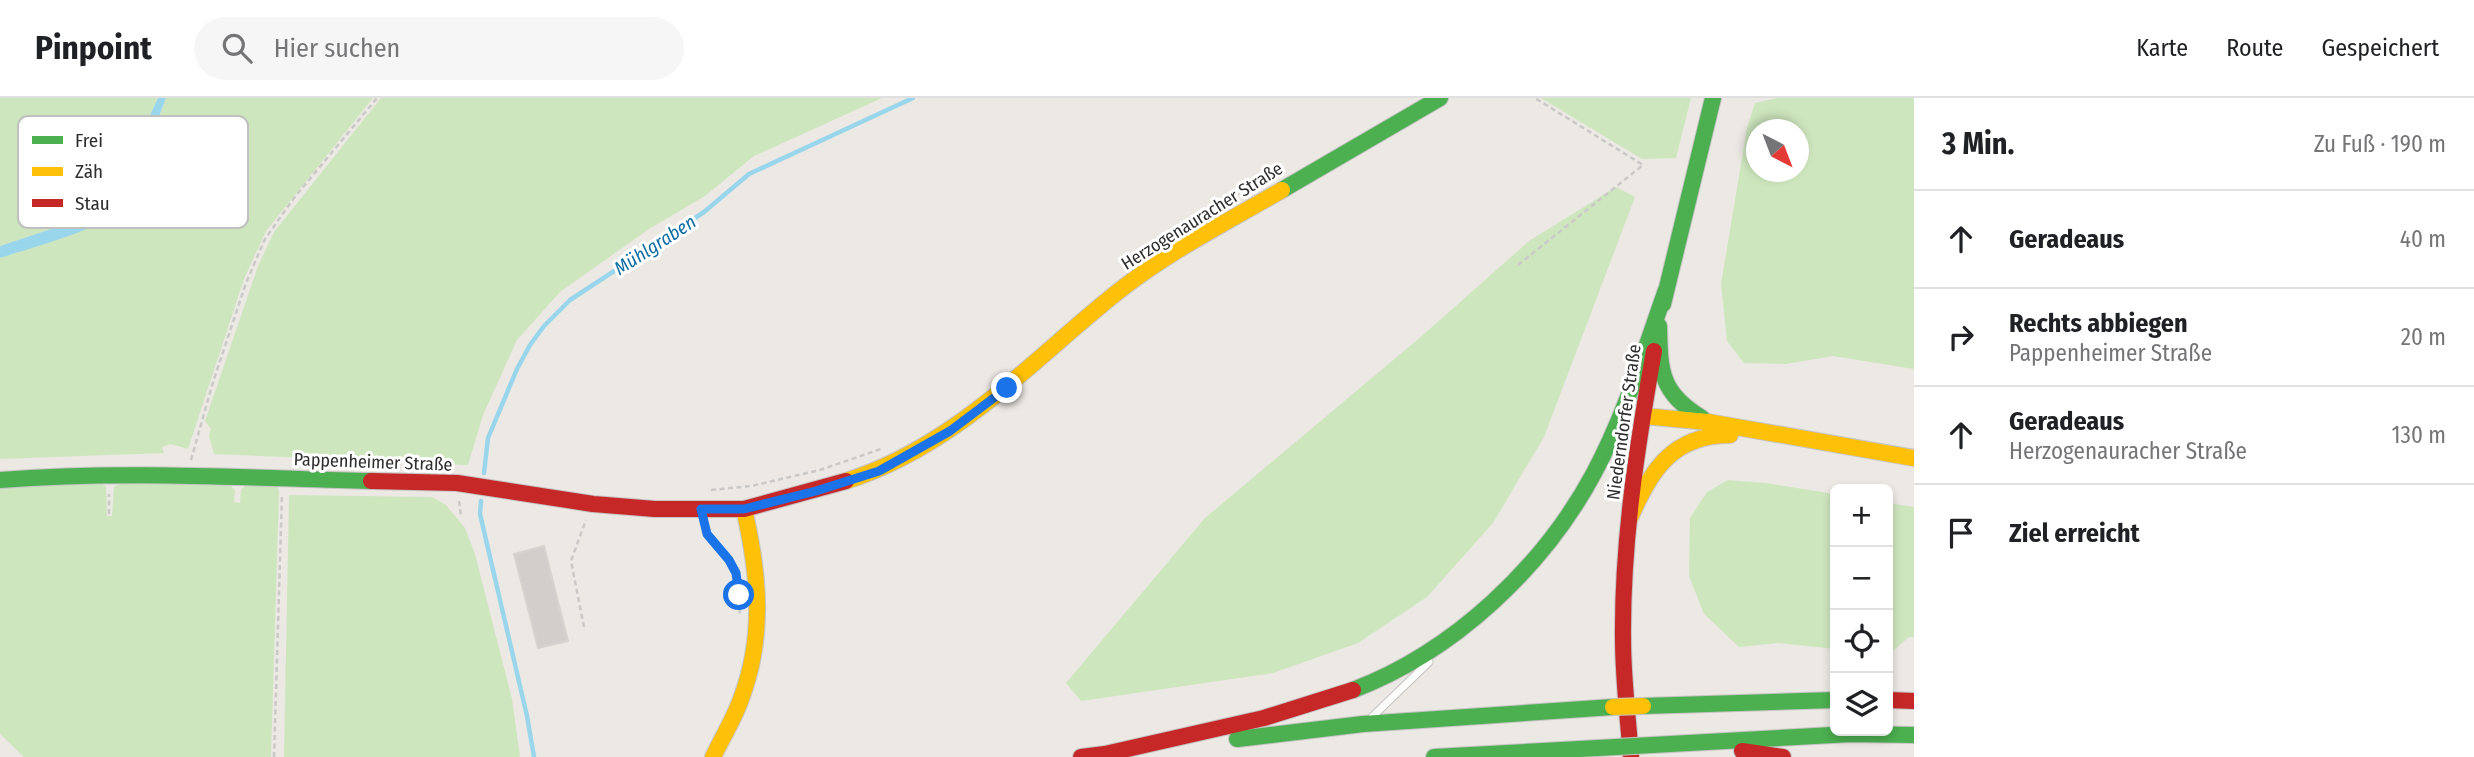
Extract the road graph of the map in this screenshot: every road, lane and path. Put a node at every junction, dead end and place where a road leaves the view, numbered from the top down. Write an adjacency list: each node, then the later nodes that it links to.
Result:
1 (377, 98): 15 (path)
2 (1440, 98): 19 (main road, Herzogenauracher Straße)
3 (1535, 98): 7 (path)
4 (1713, 98): 8 (main road, Niederndorfer Straße)
5 (1277, 171): 6 (path)
6 (1153, 244)
7 (1518, 265)
8 (1666, 290): 9 (main road, Niederndorfer Straße); 24 (main road)
9 (1659, 323): 10 (main road, Niederndorfer Straße); 11 (main road)
10 (1643, 415): 11 (main road); 20 (main road, Niederndorfer Straße)
11 (1709, 422): 12 (main road)
12 (1763, 433): 14 (main road); 20 (main road)
13 (883, 447): 18 (path)
14 (1914, 458)
15 (186, 477): 16 (main road, Pappenheimer Straße); 17 (main road, Pappenheimer Straße)
16 (282, 479): 18 (main road, Pappenheimer Straße); 32 (path)
17 (0, 480)
18 (701, 509): 19 (main road, Pappenheimer Straße); 23 (path)
19 (744, 509): 33 (main road)
20 (1629, 520): 36 (main road, Niederndorfer Straße)
21 (579, 536): 22 (path)
22 (584, 627)
23 (740, 627)
24 (1450, 638): 28 (lane); 31 (main road)
25 (1830, 700): 28 (main road, bridge)
26 (1893, 700): 27 (main road)
27 (1914, 701)
28 (1363, 724): 31 (main road)
29 (1914, 735): 30 (main road)
30 (1682, 743): 35 (main road, bridge); 37 (main road)
31 (1105, 754): 34 (main road)
32 (274, 757)
33 (713, 757)
34 (1081, 757)
35 (1434, 757)
36 (1631, 757)
37 (1783, 757)

